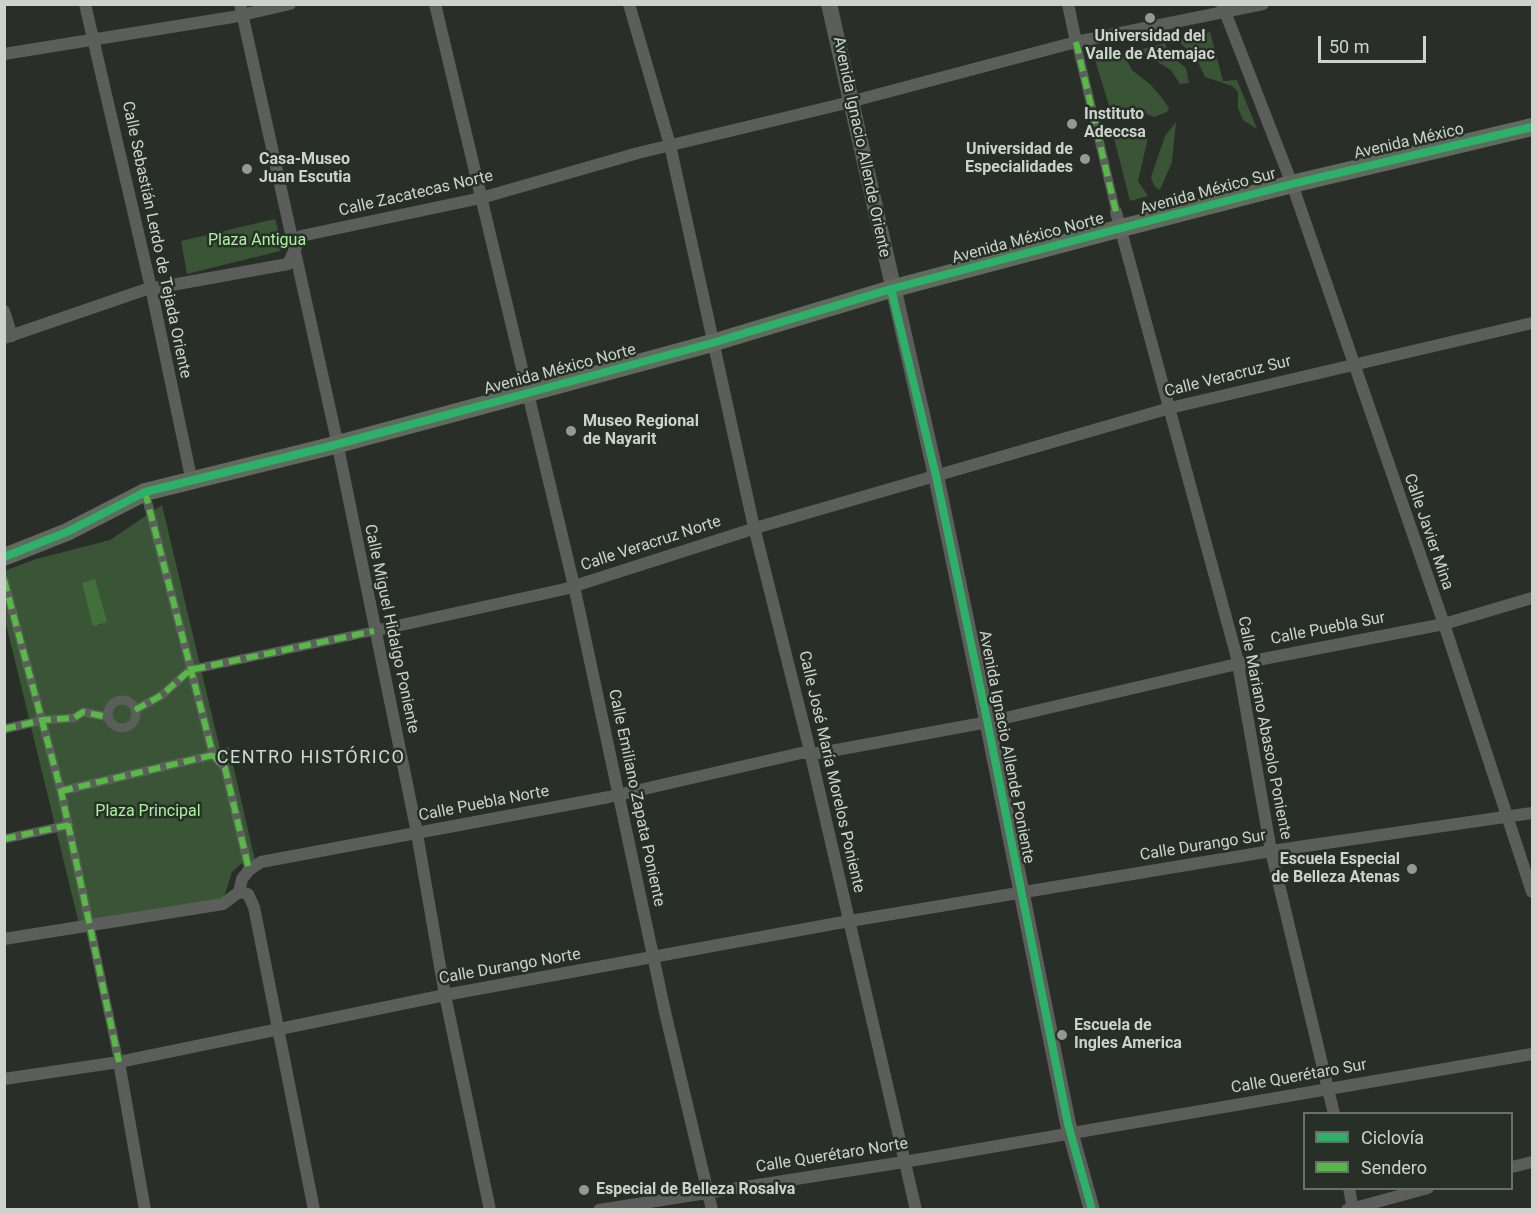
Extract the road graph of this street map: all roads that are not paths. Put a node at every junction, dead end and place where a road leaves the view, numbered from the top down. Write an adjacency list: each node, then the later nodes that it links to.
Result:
1 (85, 4): 12 (street, Calle Sebastián Lerdo de Tejada Oriente)
2 (290, 4): 10 (street)
3 (435, 4): 19 (street, Calle Emiliano Zapata Poniente)
4 (629, 4): 17 (street, Calle José María Morelos Poniente)
5 (829, 4): 15 (main road, Avenida Ignacio Allende Oriente)
6 (1068, 4): 13 (street)
7 (1214, 4): 9 (street)
8 (1263, 4): 9 (street, Calle Zacatecas Norte)
9 (1224, 9): 11 (street, Calle Zacatecas Norte); 18 (street, Calle Javier Mina)
10 (241, 10): 12 (street); 21 (street, Calle Miguel Hidalgo Poniente)
11 (1206, 10): 13 (street, Calle Zacatecas Norte)
12 (93, 38): 14 (street); 22 (street, Calle Sebastián Lerdo de Tejada Oriente)
13 (1076, 42): 15 (street, Calle Zacatecas Norte); 20 (street)
14 (4, 54)
15 (851, 101): 17 (street, Calle Zacatecas Norte); 23 (main road, Avenida Ignacio Allende Oriente)
16 (1533, 127): 18 (main road, Avenida México)
17 (670, 145): 19 (street, Calle Zacatecas Norte); 27 (street, Calle José María Morelos Poniente)
18 (1292, 184): 20 (main road, Avenida México Sur); 28 (street, Calle Javier Mina)
19 (481, 198): 21 (street, Calle Zacatecas Norte); 29 (street, Calle Emiliano Zapata Poniente)
20 (1122, 222): 23 (main road, Avenida México Norte); 30 (street, Calle Mariano Abasolo Poniente)
21 (295, 246): 22 (street, Calle Zacatecas Norte); 31 (street, Calle Miguel Hidalgo Poniente)
22 (151, 288): 26 (street, Calle Zacatecas Norte); 33 (street, Calle Sebastián Lerdo de Tejada Oriente)
23 (891, 289): 27 (main road, Avenida México Norte); 32 (main road, Avenida Ignacio Allende Poniente)
24 (4, 311): 26 (street)
25 (1533, 323): 28 (street, Calle Veracruz Sur)
26 (8, 337)
27 (712, 343): 29 (main road, Avenida México Norte); 35 (street, Calle José María Morelos Poniente)
28 (1352, 364): 30 (street, Calle Veracruz Sur); 40 (street, Calle Javier Mina)
29 (528, 393): 31 (main road, Avenida México Norte); 38 (street, Calle Emiliano Zapata Poniente)
30 (1170, 408): 32 (street, Calle Veracruz Sur); 42 (street, Calle Mariano Abasolo Poniente)
31 (338, 444): 33 (main road, Avenida México Norte); 41 (street, Calle Miguel Hidalgo Poniente)
32 (936, 476): 35 (street, Calle Veracruz Norte); 47 (main road, Avenida Ignacio Allende Poniente)
33 (192, 482): 34 (main road, Avenida México Norte)
34 (145, 492): 36 (main road, Avenida México Norte); 43 (street)
35 (755, 529): 38 (street, Calle Veracruz Norte); 49 (street, Calle José María Morelos Poniente)
36 (4, 557)
37 (4, 580): 46 (street)
38 (574, 586): 41 (street, Calle Veracruz Norte); 52 (street, Calle Emiliano Zapata Poniente)
39 (1533, 598): 40 (street, Calle Puebla Sur)
40 (1444, 624): 42 (street, Calle Puebla Sur); 54 (street, Calle Javier Mina)
41 (374, 631): 43 (street); 56 (street, Calle Miguel Hidalgo Poniente)
42 (1237, 664): 47 (street, Calle Puebla Sur); 58 (street, Calle Mariano Abasolo Poniente)
43 (190, 670): 44 (street); 50 (street)
44 (135, 710): 45 (street); 45 (street)
45 (108, 717): 46 (street)
46 (43, 720): 48 (street); 51 (street)
47 (988, 722): 49 (street, Calle Puebla Norte); 62 (main road, Avenida Ignacio Allende Poniente)
48 (4, 729)
49 (810, 752): 52 (street, Calle Puebla Norte); 63 (street, Calle José María Morelos Poniente)
50 (213, 755): 51 (street); 59 (street)
51 (61, 791): 55 (street)
52 (618, 794): 56 (street, Calle Puebla Norte); 66 (street, Calle Emiliano Zapata Poniente)
53 (1533, 813): 54 (street, Calle Durango Sur)
54 (1509, 818): 58 (street, Calle Durango Sur); 61 (street, Calle Javier Mina)
55 (69, 825): 57 (street); 64 (street)
56 (417, 834): 59 (street, Calle Puebla Norte); 67 (street, Calle Miguel Hidalgo Poniente)
57 (4, 839)
58 (1271, 851): 62 (street, Calle Durango Sur); 72 (street, Calle Mariano Abasolo Poniente)
59 (249, 870): 60 (street)
60 (239, 892): 64 (street); 68 (street)
61 (1533, 892)
62 (1022, 894): 63 (street, Calle Durango Norte); 74 (main road, Avenida Ignacio Allende Poniente)
63 (849, 922): 66 (street, Calle Durango Norte); 75 (street, Calle José María Morelos Poniente)
64 (90, 927): 65 (street); 70 (street)
65 (4, 939)
66 (654, 958): 67 (street, Calle Durango Norte); 80 (street, Calle Emiliano Zapata Poniente)
67 (445, 995): 68 (street, Calle Durango Norte); 83 (street, Calle Miguel Hidalgo Poniente)
68 (280, 1029): 70 (street, Calle Durango Norte); 82 (street)
69 (1533, 1054): 72 (street, Calle Querétaro Sur)
70 (119, 1062): 71 (street, Calle Durango Norte); 81 (street)
71 (4, 1079)
72 (1329, 1089): 73 (street, Calle Mariano Abasolo Poniente); 74 (street, Calle Querétaro Sur)
73 (1334, 1112)
74 (1070, 1133): 75 (street, Calle Querétaro Norte); 87 (main road, Avenida Ignacio Allende Poniente)
75 (904, 1162): 80 (street, Calle Querétaro Norte); 86 (street, Calle José María Morelos Poniente)
76 (1533, 1162): 77 (street)
77 (1513, 1167)
78 (1349, 1190): 88 (street)
79 (1421, 1190): 88 (street)
80 (709, 1192): 84 (street, Calle Querétaro Norte); 85 (street, Calle Emiliano Zapata Poniente)
81 (145, 1209)
82 (314, 1209)
83 (490, 1209)
84 (599, 1209)
85 (712, 1209)
86 (916, 1209)
87 (1092, 1209)
88 (1351, 1209)

